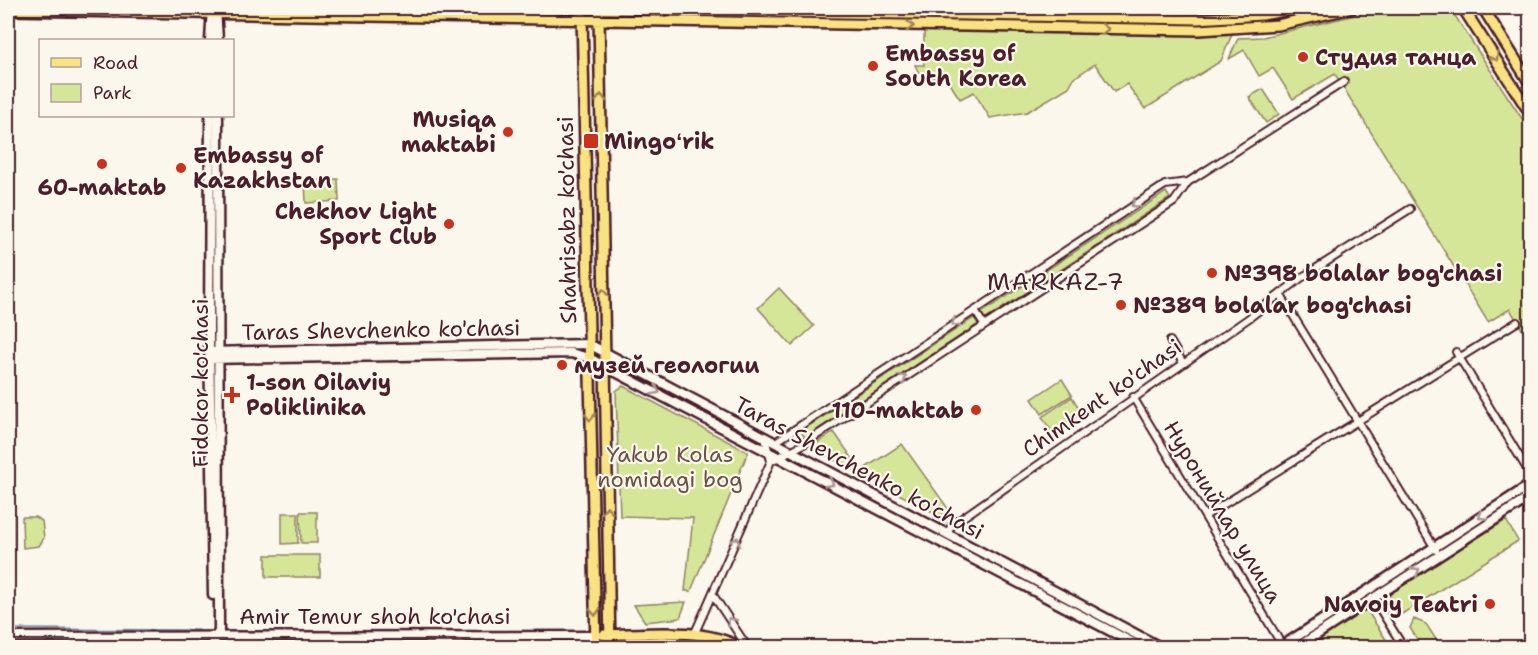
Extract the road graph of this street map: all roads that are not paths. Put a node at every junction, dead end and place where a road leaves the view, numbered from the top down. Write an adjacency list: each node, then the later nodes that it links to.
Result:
1 (543, 8): 2 (main road)
2 (582, 8): 3 (main road); 10 (main road, Shahrisabz ko'chasi)
3 (599, 8): 4 (main road); 11 (main road, Shahrisabz ko'chasi)
4 (1300, 8)
5 (1352, 8): 11 (main road, one-way to 5)
6 (1463, 8): 16 (main road, one-way to 16)
7 (1483, 8): 15 (main road)
8 (8, 10): 9 (main road); 28 (street)
9 (214, 11): 10 (main road); 12 (main road); 13 (main road)
10 (582, 20): 11 (main road); 26 (main road, Shahrisabz ko'chasi)
11 (599, 20): 27 (main road, Shahrisabz ko'chasi, one-way to 11)
12 (210, 39)
13 (218, 39)
14 (1344, 82): 19 (street)
15 (1530, 83)
16 (1530, 113)
17 (210, 117): 29 (main road, Fidokor ko'chasi)
18 (218, 117): 29 (main road, Fidokor ko'chasi)
19 (1188, 182): 22 (street, one-way to 22); 24 (street)
20 (1410, 209): 21 (street, Chimkent ko'chasi)
21 (1280, 294): 33 (street, Chimkent ko'chasi); 38 (street)
22 (975, 311): 24 (street); 41 (street, one-way to 41)
23 (1517, 322): 30 (street)
24 (984, 325): 39 (street, one-way to 24)
25 (1170, 341): 33 (street)
26 (589, 344): 27 (main road, Taras Shevchenko ko'chasi); 29 (main road, Taras Shevchenko ko'chasi); 31 (main road, Shahrisabz ko'chasi)
27 (603, 352): 34 (main road, Shahrisabz ko'chasi); 41 (main road, Taras Shevchenko ko'chasi)
28 (8, 355): 32 (street)
29 (214, 355): 31 (main road, Taras Shevchenko ko'chasi); 54 (main road, Fidokor ko'chasi)
30 (1458, 355): 38 (street); 43 (street)
31 (589, 358): 34 (main road, Taras Shevchenko ko'chasi); 55 (main road, Shahrisabz ko'chasi, one-way to 55)
32 (8, 363): 50 (street)
33 (1183, 363): 37 (street, Chimkent ko'chasi)
34 (604, 365): 35 (main road, Taras Shevchenko ko'chasi); 36 (main road, Shahrisabz ko'chasi)
35 (626, 376): 36 (main road); 41 (main road, Taras Shevchenko ko'chasi, one-way to 41)
36 (604, 384): 53 (main road, Shahrisabz ko'chasi, one-way to 36)
37 (1133, 397): 46 (street, Нуронийлар улица); 47 (street, Chimkent ko'chasi)
38 (1358, 421): 46 (street); 48 (street)
39 (802, 444): 40 (street); 42 (street)
40 (788, 451): 41 (main road, Taras Shevchenko ko'chasi); 41 (street); 42 (main road, Taras Shevchenko ko'chasi)
41 (773, 453): 52 (street, one-way to 41); 67 (main road, Taras Shevchenko ko'chasi, one-way to 67)
42 (800, 458): 47 (main road, Taras Shevchenko ko'chasi)
43 (1530, 474)
44 (1530, 485): 48 (main road, one-way to 48)
45 (1530, 497): 49 (main road)
46 (1205, 516): 59 (street, Нуронийлар улица)
47 (947, 534): 68 (main road, Taras Shevchenko ko'chasi)
48 (1434, 547): 49 (street); 51 (main road)
49 (1439, 556): 51 (main road, one-way to 49)
50 (8, 560)
51 (1371, 594): 59 (main road); 69 (main road); 70 (street)
52 (713, 595): 57 (street); 66 (street, one-way to 52)
53 (610, 635): 55 (main road, Amir Temur shoh ko'chasi); 57 (main road, Amir Temur shoh ko'chasi); 60 (main road, Shahrisabz ko'chasi)
54 (215, 636): 55 (main road, Amir Temur shoh ko'chasi); 56 (main road, Amir Temur shoh ko'chasi); 61 (main road); 62 (main road)
55 (596, 636): 63 (main road, Shahrisabz ko'chasi)
56 (8, 637)
57 (692, 640): 58 (main road, Amir Temur shoh ko'chasi); 64 (main road, Amir Temur shoh ko'chasi); 65 (main road, Amir Temur shoh ko'chasi)
58 (641, 645): 60 (main road, Amir Temur shoh ko'chasi)
59 (1280, 646)
60 (610, 647): 63 (main road, Amir Temur shoh ko'chasi)
61 (204, 648)
62 (211, 648)
63 (598, 648)
64 (713, 648)
65 (741, 648)
66 (748, 648)
67 (1143, 648)
68 (1162, 648)
69 (1296, 648)
70 (1404, 648)

